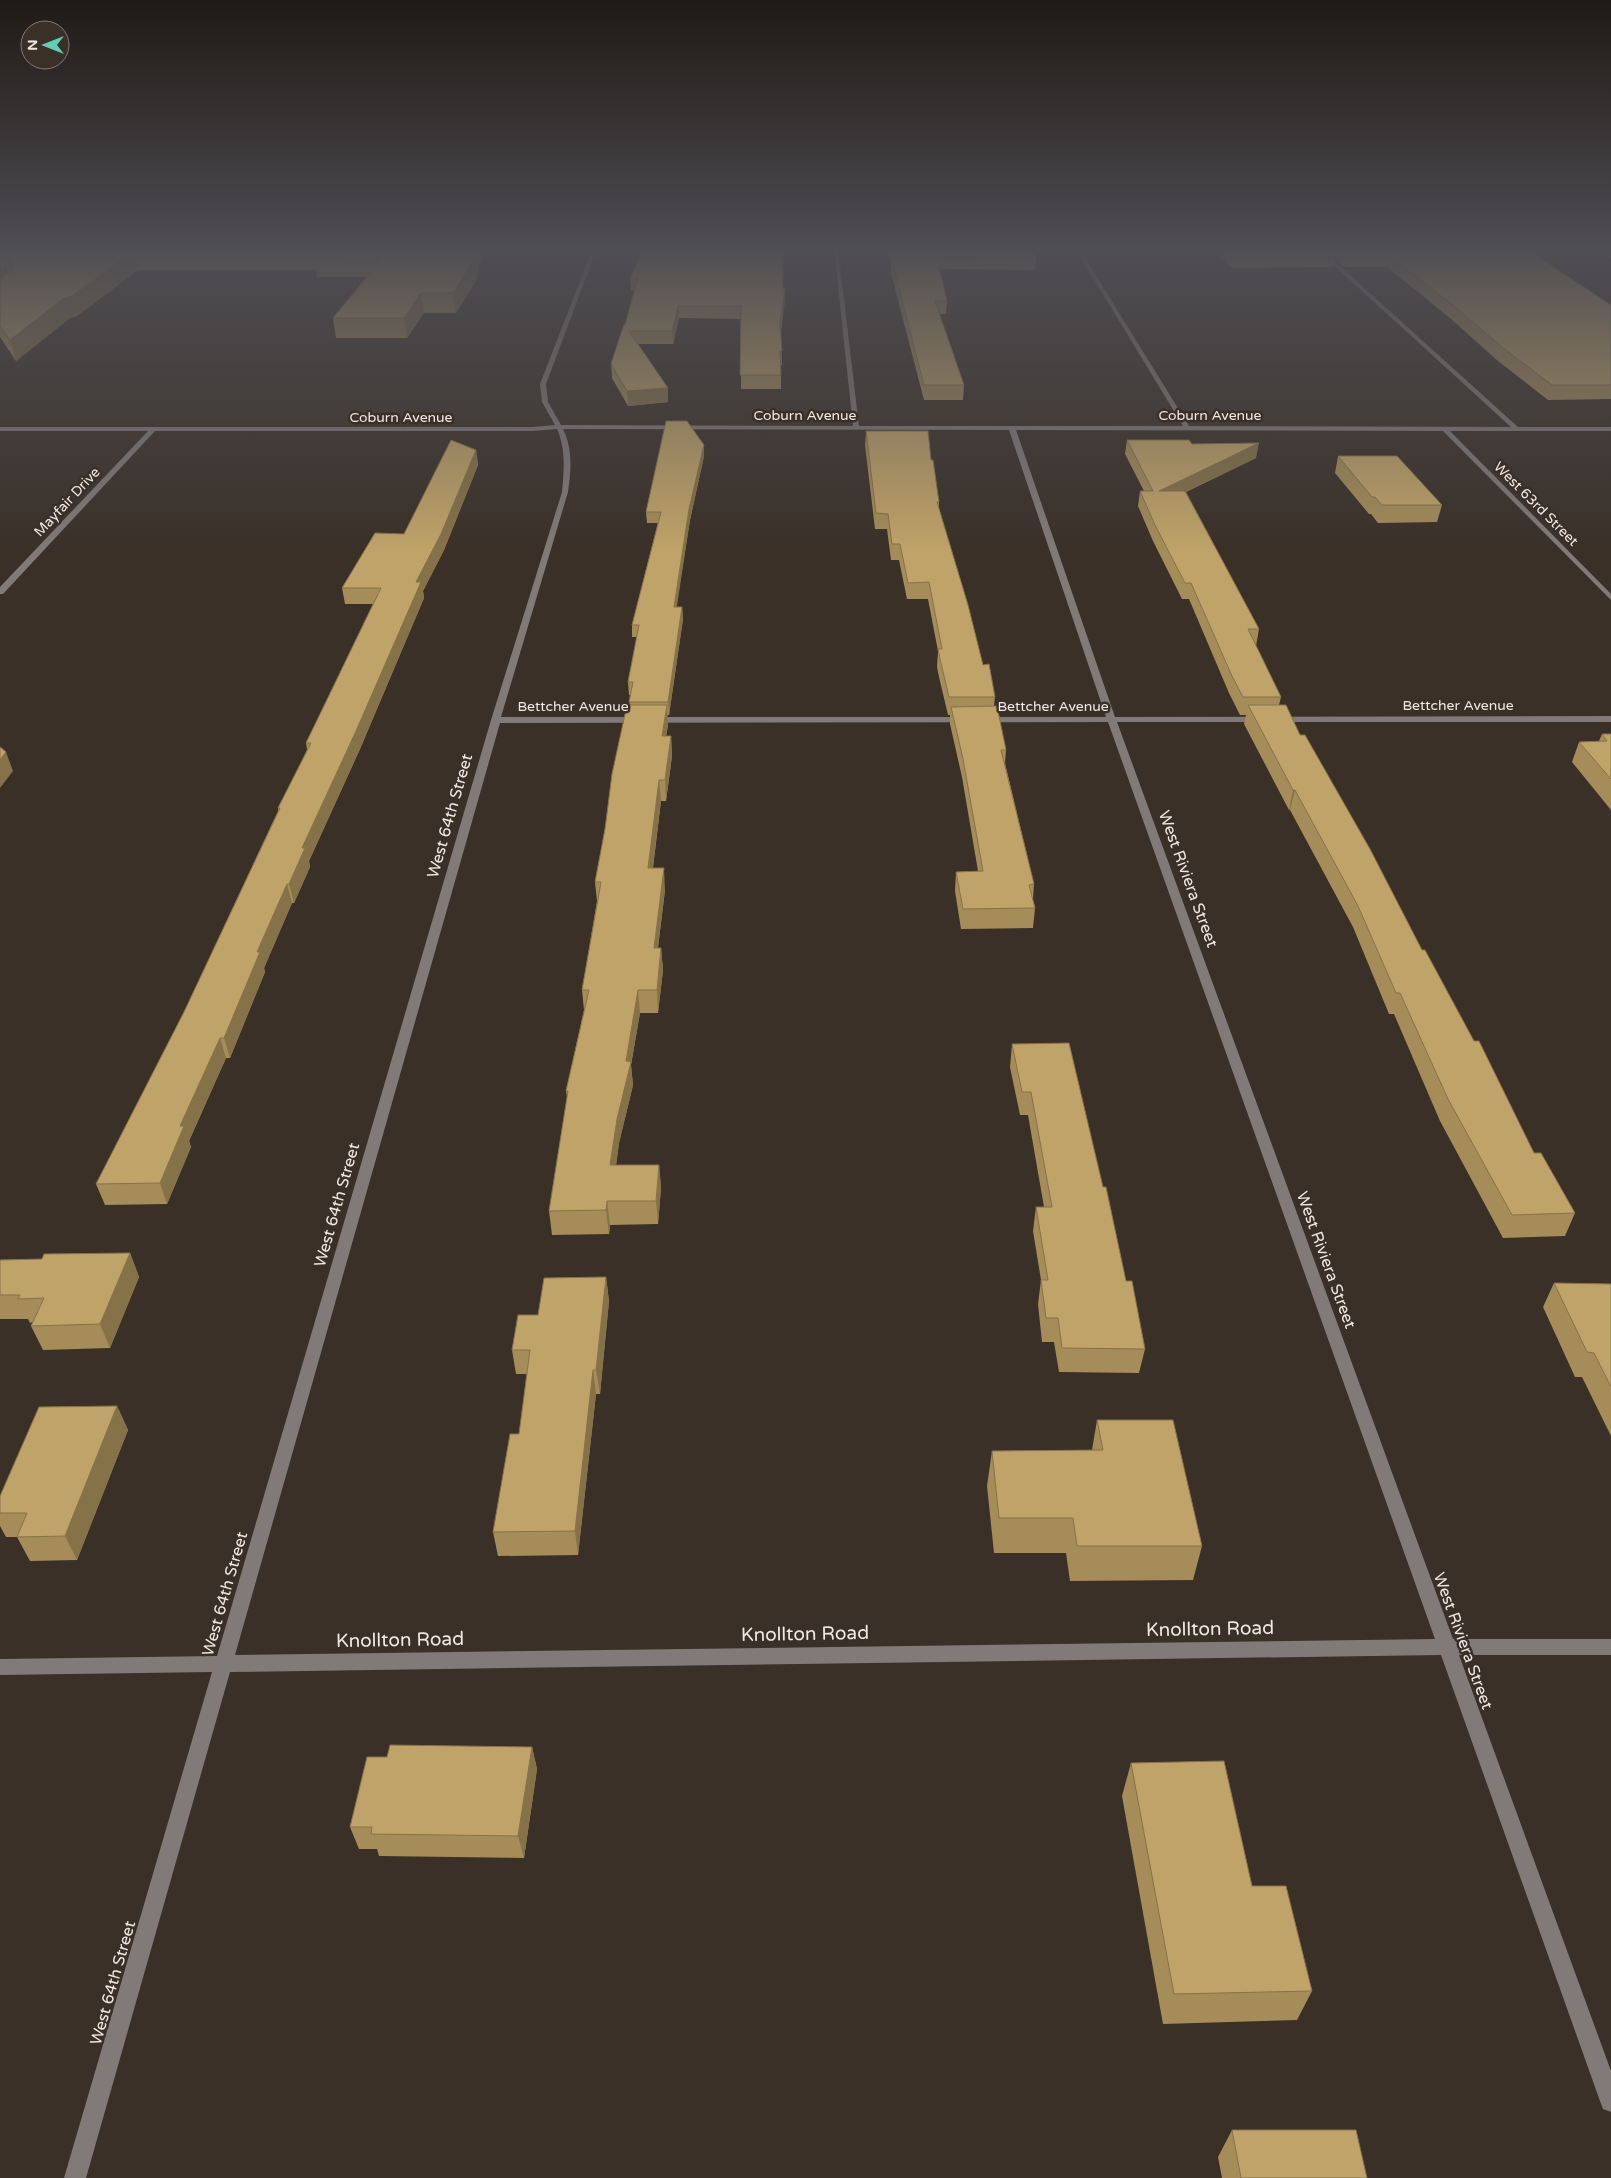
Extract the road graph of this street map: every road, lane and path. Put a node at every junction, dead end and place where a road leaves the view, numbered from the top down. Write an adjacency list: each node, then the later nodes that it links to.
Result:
1 (556, 350): 5 (street, West 64th Street)
2 (847, 350): 6 (street)
3 (1139, 350): 8 (street)
4 (1429, 350): 12 (street)
5 (558, 427): 6 (street, Coburn Avenue); 11 (street, Coburn Avenue); 18 (street, West 64th Street)
6 (856, 428): 7 (street, Coburn Avenue)
7 (1012, 428): 8 (street, Coburn Avenue); 16 (street, West Riviera Street)
8 (1187, 428): 9 (street, Coburn Avenue)
9 (1444, 428): 12 (street, Coburn Avenue); 15 (street, West 63rd Street)
10 (0, 429): 11 (street, Coburn Avenue)
11 (153, 429): 14 (street, Mayfair Drive)
12 (1517, 429): 13 (street, Coburn Avenue)
13 (1611, 429)
14 (0, 592)
15 (1611, 598)
16 (1112, 719): 17 (street, Bettcher Avenue); 18 (street, Bettcher Avenue); 19 (street, West Riviera Street)
17 (1611, 719)
18 (496, 720): 21 (street, West 64th Street)
19 (1447, 1647): 20 (street, Knollton Road); 21 (street, Knollton Road); 23 (street, West Riviera Street)
20 (1611, 1647)
21 (223, 1664): 22 (street, Knollton Road); 24 (street, West 64th Street)
22 (0, 1667)
23 (1611, 2101)
24 (75, 2178)

